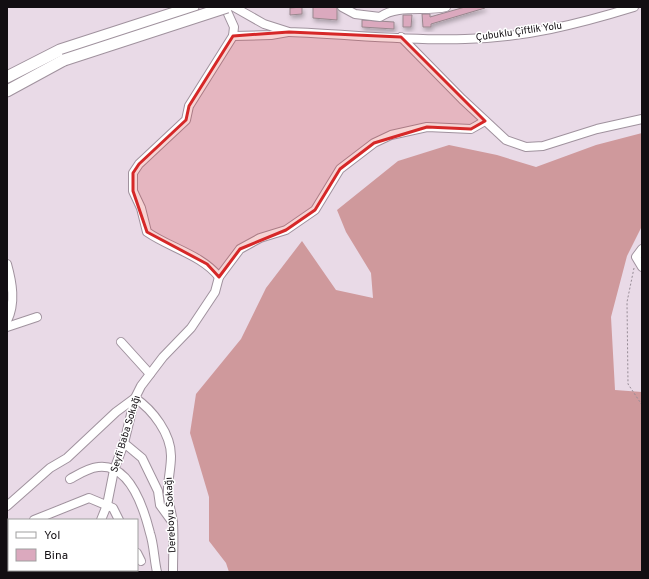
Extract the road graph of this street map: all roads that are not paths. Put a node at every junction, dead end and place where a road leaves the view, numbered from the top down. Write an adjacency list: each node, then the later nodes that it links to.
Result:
1 (192, 7): 10 (highway)
2 (226, 7): 8 (street); 10 (highway, bridge)
3 (234, 7): 7 (street)
4 (342, 7): 5 (street)
5 (446, 7)
6 (634, 7): 9 (street, Çubuklu Çiftlik Yolu)
7 (289, 32): 8 (street); 9 (street, Çubuklu Çiftlik Yolu)
8 (233, 36): 18 (street)
9 (401, 37): 14 (street)
10 (62, 55): 11 (highway); 12 (highway)
11 (7, 77)
12 (7, 91)
13 (642, 119): 14 (street)
14 (485, 121): 18 (street, Seyfi Baba Sokağı)
15 (642, 249): 17 (street)
16 (7, 264): 20 (street)
17 (642, 267)
18 (219, 277): 23 (street, Seyfi Baba Sokağı)
19 (37, 317): 21 (street)
20 (7, 321)
21 (7, 327)
22 (121, 342): 23 (street)
23 (150, 374): 24 (street, Seyfi Baba Sokağı)
24 (136, 398): 25 (street, Seyfi Baba Sokağı); 29 (street); 33 (street, Dereboyu Sokağı)
25 (124, 443): 26 (street, Seyfi Baba Sokağı); 33 (street)
26 (114, 470): 27 (street); 28 (street, Seyfi Baba Sokağı); 36 (street)
27 (70, 479)
28 (107, 505): 30 (street); 31 (street, Seyfi Baba Sokağı); 32 (street)
29 (7, 506)
30 (36, 519)
31 (102, 519)
32 (118, 519)
33 (173, 524): 37 (street, Dereboyu Sokağı)
34 (138, 555): 35 (street)
35 (141, 561)
36 (157, 572)
37 (173, 572)

